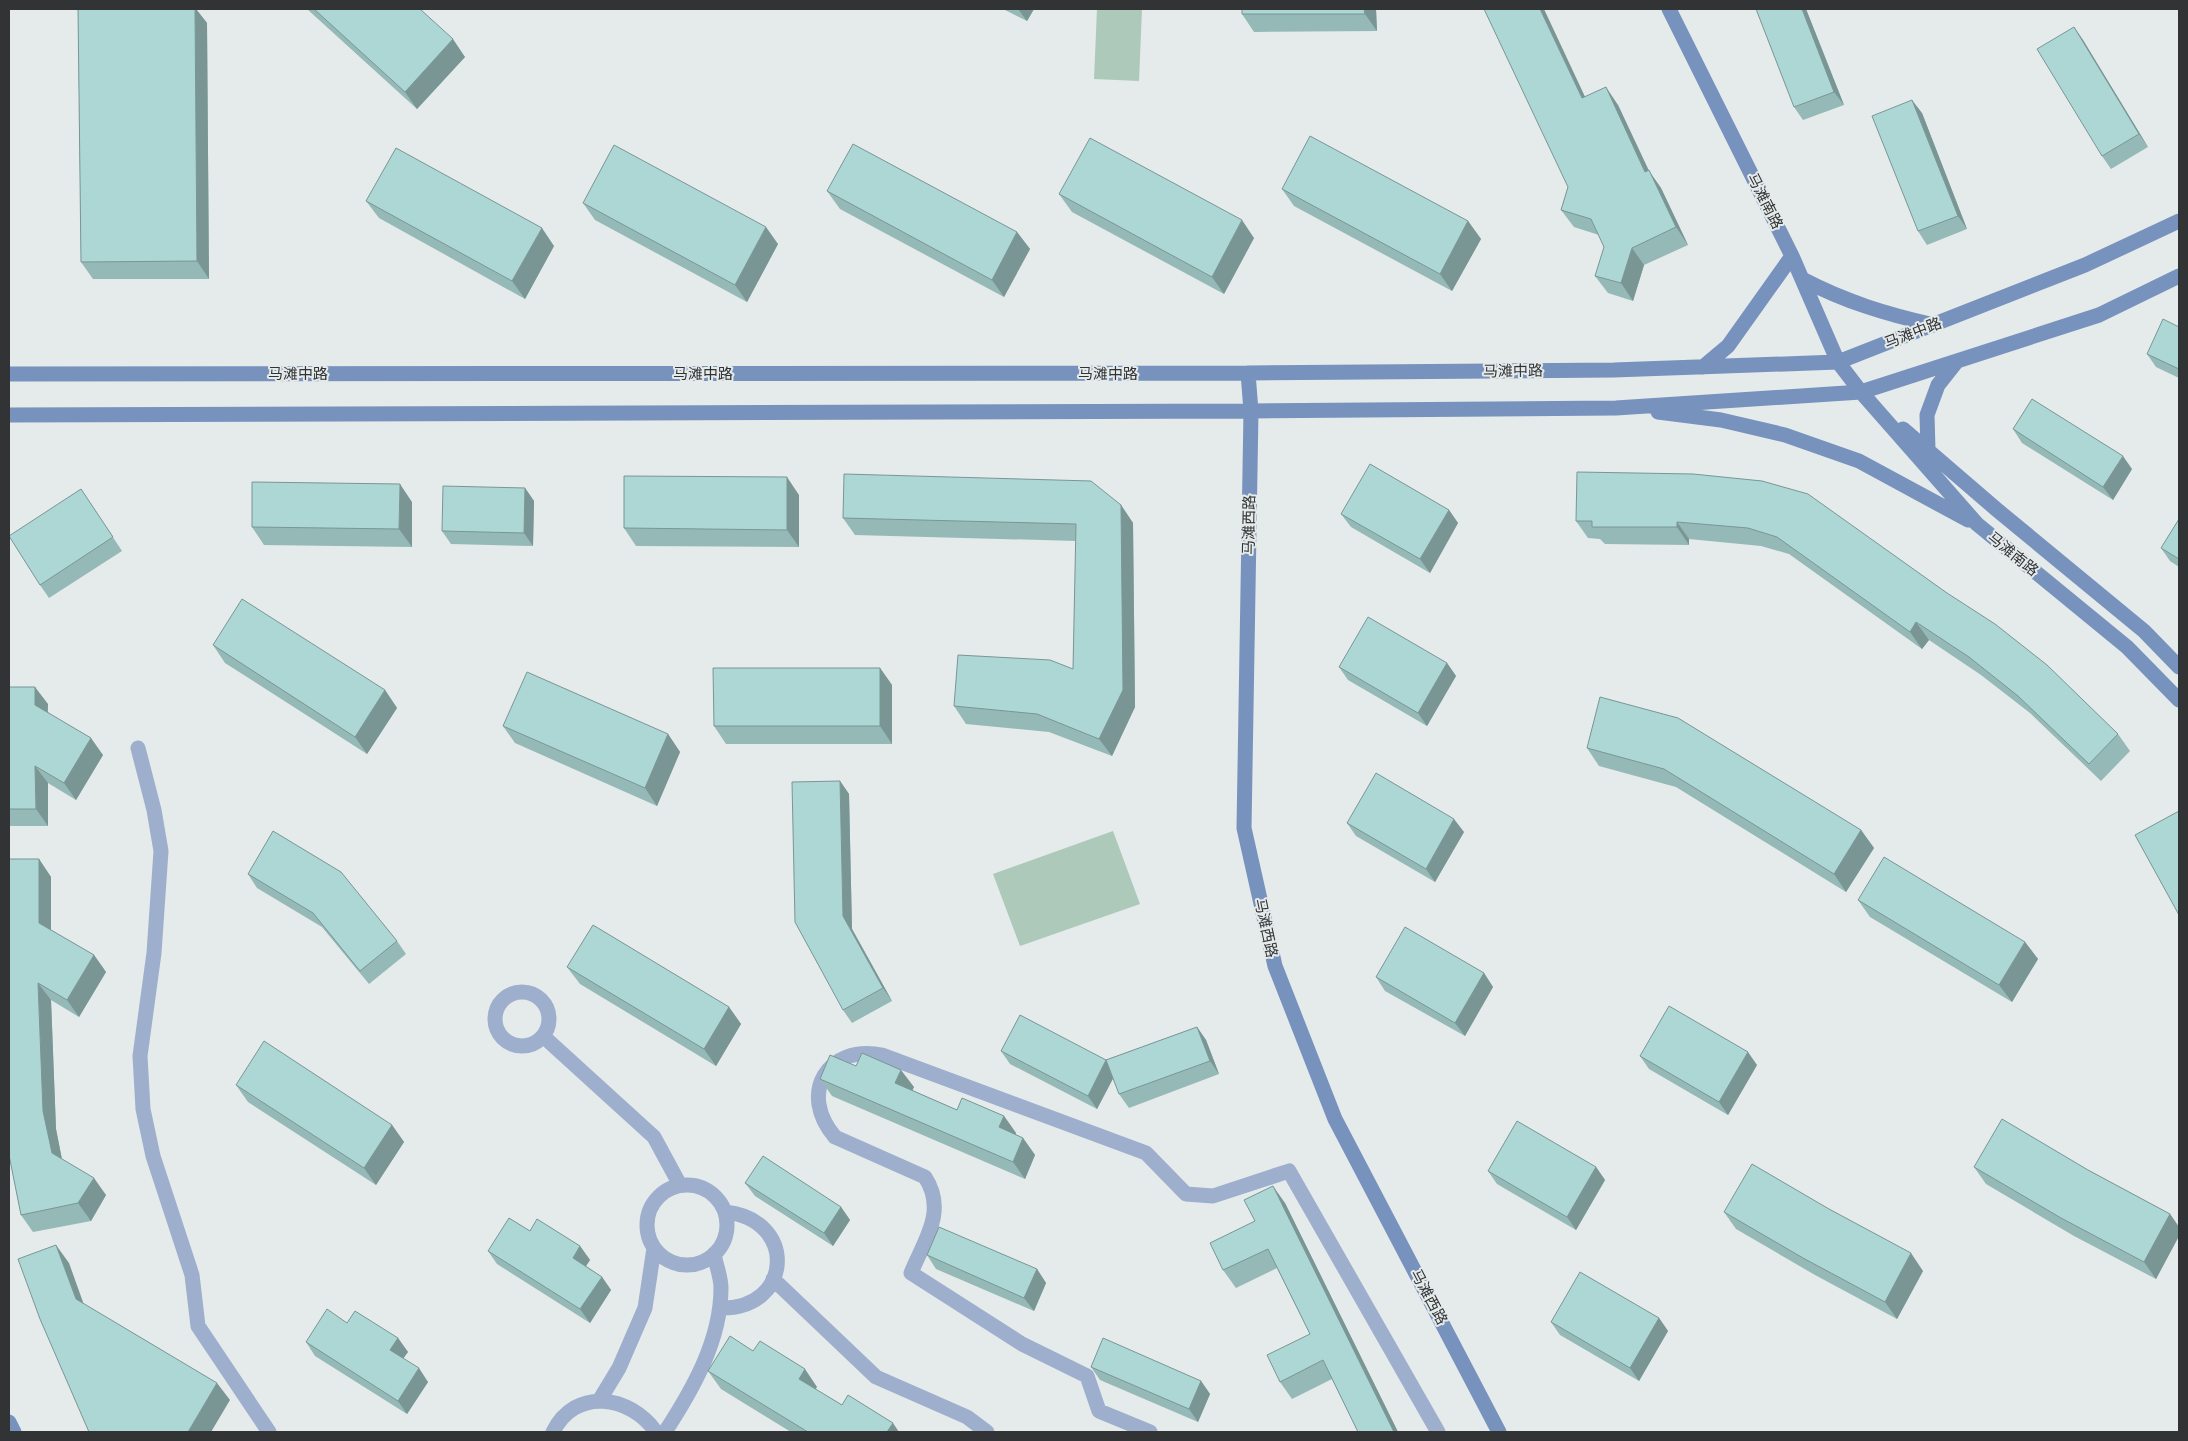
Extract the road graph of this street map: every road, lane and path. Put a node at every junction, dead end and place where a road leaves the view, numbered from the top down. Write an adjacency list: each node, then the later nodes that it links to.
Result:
1 (1669, 9): 3 (main road, 马滩南路)
2 (2179, 220): 6 (main road, 马滩中路)
3 (1792, 256): 5 (main road, 马滩南路); 9 (main road)
4 (2179, 276): 7 (main road)
5 (1802, 279): 6 (main road); 8 (main road, 马滩南路)
6 (1934, 325): 8 (main road, 马滩中路)
7 (1956, 361): 12 (main road); 16 (main road)
8 (1838, 362): 9 (main road, 马滩中路); 12 (main road, 马滩南路)
9 (1703, 367): 11 (main road, 马滩中路)
10 (9, 374): 11 (main road, 马滩中路)
11 (1248, 374): 14 (main road, 马滩西路)
12 (1860, 392): 13 (main road); 16 (main road, 马滩南路); 17 (main road, 马滩南路)
13 (1616, 408): 14 (main road); 17 (main road)
14 (1251, 411): 15 (main road); 38 (main road, 马滩西路)
15 (9, 415)
16 (1928, 450): 18 (main road, 马滩南路)
17 (1976, 524): 19 (main road, 马滩南路)
18 (2179, 667)
19 (2179, 700)
20 (138, 748): 31 (street)
21 (543, 1036): 22 (street)
22 (680, 1185): 23 (street); 24 (street)
23 (725, 1212): 25 (street); 26 (street)
24 (654, 1248): 25 (street); 28 (street)
25 (714, 1254): 27 (street)
26 (773, 1279): 27 (street); 35 (street)
27 (720, 1308): 34 (street)
28 (599, 1401): 32 (street); 33 (street)
29 (9, 1423): 30 (main road)
30 (14, 1432)
31 (269, 1432)
32 (553, 1432)
33 (656, 1432)
34 (665, 1432)
35 (987, 1432)
36 (1150, 1432): 37 (street)
37 (1438, 1432)
38 (1499, 1432)

